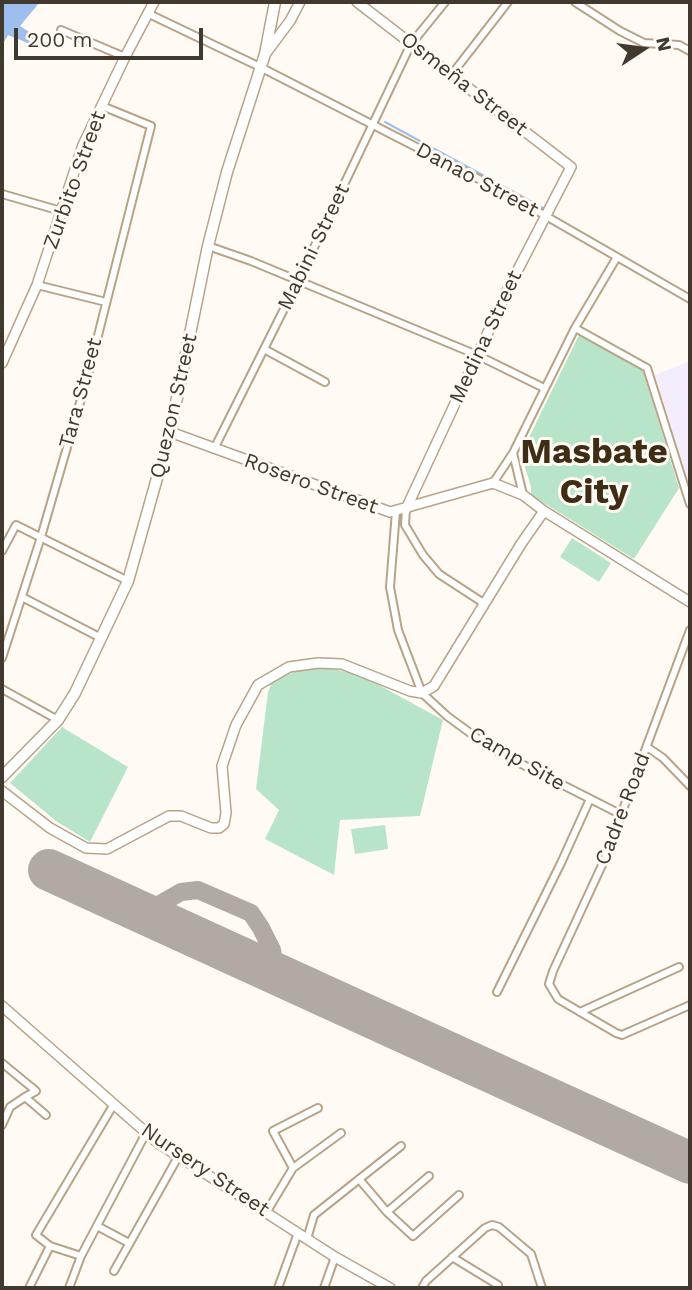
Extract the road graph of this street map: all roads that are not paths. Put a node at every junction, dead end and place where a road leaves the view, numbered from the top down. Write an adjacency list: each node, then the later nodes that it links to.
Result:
1 (154, 2): 8 (street, Zurbito Street)
2 (275, 2): 12 (main road, Quezon Street)
3 (300, 2): 12 (street)
4 (357, 2): 10 (street, Osmeña Street)
5 (445, 2): 10 (street, Mabini Street)
6 (508, 2): 15 (street)
7 (575, 2): 11 (street)
8 (147, 13): 13 (street, Zurbito Street); 14 (street, Danao Street)
9 (61, 30): 13 (street)
10 (411, 44): 15 (street, Osmeña Street); 17 (street, Mabini Street)
11 (690, 51)
12 (265, 54): 14 (main road, Quezon Street)
13 (125, 57): 16 (street, Zurbito Street)
14 (260, 67): 17 (street, Danao Street); 22 (main road, Quezon Street)
15 (452, 74): 18 (street, Osmeña Street)
16 (102, 106): 20 (street, Zurbito Street); 27 (street, Tara Street)
17 (373, 124): 21 (street, Danao Street); 24 (street, Mabini Street)
18 (571, 167): 21 (street, Medina Street)
19 (2, 194): 20 (street)
20 (61, 211): 25 (street, Zurbito Street)
21 (546, 216): 23 (street, Danao Street); 30 (street, Medina Street)
22 (208, 246): 24 (street); 34 (main road, Quezon Street)
23 (617, 257): 26 (street, Danao Street); 28 (street)
24 (298, 281): 29 (street, Mabini Street); 30 (street)
25 (37, 285): 27 (street); 31 (street, Zurbito Street)
26 (690, 299)
27 (106, 302): 44 (street, Tara Street)
28 (575, 328): 33 (street); 39 (street)
29 (264, 349): 32 (street); 35 (street, Mabini Street)
30 (477, 355): 33 (street); 40 (street, Medina Street)
31 (2, 363)
32 (325, 382)
33 (544, 388): 36 (street)
34 (170, 432): 35 (street, Rosero Street); 46 (main road, Quezon Street)
35 (214, 449): 40 (street, Rosero Street)
36 (513, 453): 37 (street); 38 (street)
37 (493, 484): 38 (street); 40 (street, Rosero Street)
38 (523, 495): 41 (street)
39 (690, 504)
40 (401, 510): 42 (street); 43 (street)
41 (544, 512): 48 (street); 49 (street)
42 (394, 524): 43 (street); 54 (street)
43 (405, 525): 49 (street)
44 (41, 537): 45 (street); 46 (street); 47 (street, Tara Street)
45 (2, 551)
46 (128, 581): 51 (main road, Quezon Street)
47 (22, 597): 51 (street); 52 (street, Tara Street)
48 (690, 602)
49 (486, 605): 54 (street)
50 (690, 630): 56 (street, Cadre Road)
51 (101, 638): 55 (main road, Quezon Street)
52 (2, 658)
53 (2, 689): 55 (street)
54 (422, 693): 59 (street); 60 (street, Camp Site)
55 (58, 720): 57 (main road, Quezon Street)
56 (647, 747): 58 (street); 61 (street, Cadre Road)
57 (2, 777)
58 (690, 786)
59 (2, 791)
60 (590, 799): 61 (street, Camp Site); 63 (street)
61 (620, 814): 66 (street, Cadre Road)
62 (679, 967): 66 (street)
63 (497, 992)
64 (690, 1005): 66 (street)
65 (2, 1006): 69 (street, Nursery Street)
66 (580, 1012)
67 (2, 1063): 68 (street)
68 (25, 1097): 70 (street); 72 (street)
69 (114, 1104): 74 (street, Nursery Street); 88 (street)
70 (6, 1106): 73 (street)
71 (318, 1108): 78 (street)
72 (46, 1115)
73 (2, 1125)
74 (146, 1133): 77 (street, Nursery Street); 84 (street)
75 (341, 1133): 78 (street)
76 (401, 1146): 80 (street)
77 (178, 1157): 83 (street, Nursery Street); 87 (street)
78 (293, 1168): 83 (street)
79 (429, 1176): 82 (street)
80 (359, 1179): 82 (street); 86 (street)
81 (459, 1195): 82 (street)
82 (387, 1212)
83 (266, 1213): 85 (street, Nursery Street)
84 (97, 1226): 87 (street); 89 (street)
85 (298, 1233): 86 (street, Nursery Street); 96 (street)
86 (307, 1239): 91 (street, Nursery Street)
87 (128, 1243): 92 (street)
88 (50, 1246): 89 (street); 94 (street)
89 (81, 1256): 95 (street)
90 (453, 1256): 93 (street); 99 (street); 100 (street)
91 (335, 1257): 97 (street); 98 (street, Nursery Street)
92 (114, 1271)
93 (498, 1285)
94 (29, 1288)
95 (69, 1288)
96 (278, 1288)
97 (324, 1288)
98 (390, 1288)
99 (422, 1288)
100 (542, 1288)

